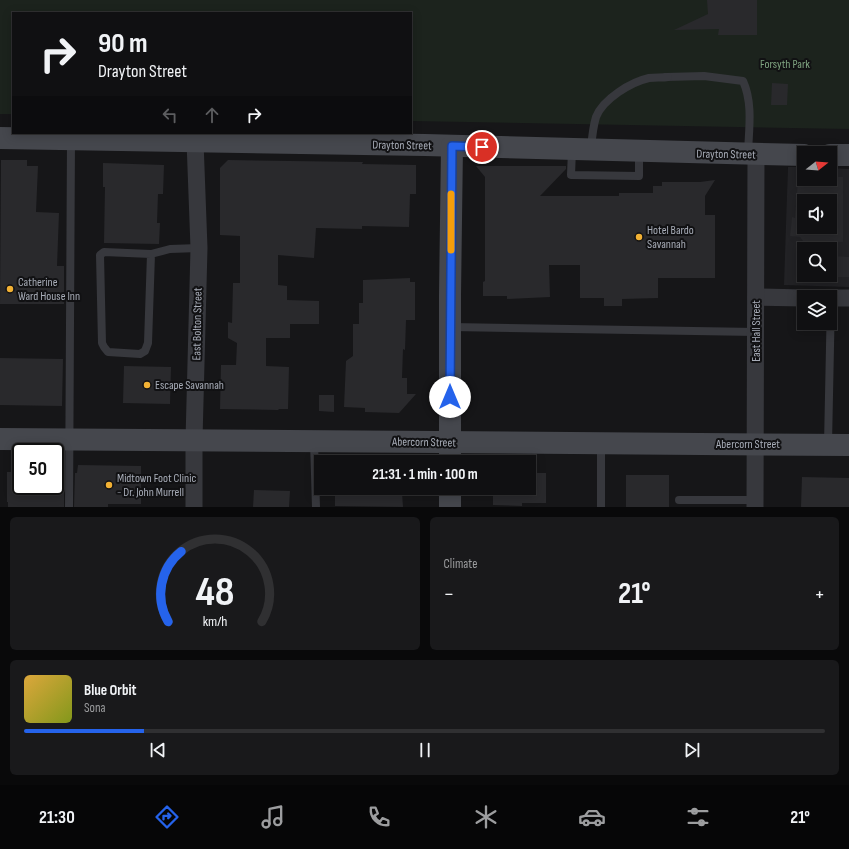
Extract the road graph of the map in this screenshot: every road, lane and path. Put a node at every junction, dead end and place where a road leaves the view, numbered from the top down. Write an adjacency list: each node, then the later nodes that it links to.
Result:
1 (0, 138): 2 (main road, Drayton Street)
2 (71, 139): 3 (main road, Drayton Street); 21 (lane)
3 (195, 141): 4 (main road, Drayton Street); 11 (street, East Bolton Street)
4 (452, 146): 5 (main road, Drayton Street); 17 (main road)
5 (581, 150): 6 (main road, Drayton Street); 6 (lane); 7 (lane)
6 (639, 152): 7 (main road, Drayton Street)
7 (752, 155): 8 (main road, Drayton Street); 13 (street, East Hall Street)
8 (797, 155)
9 (837, 155): 10 (main road)
10 (849, 156)
11 (199, 248): 12 (lane); 22 (street, East Bolton Street)
12 (151, 254): 12 (lane)
13 (756, 297): 14 (street); 19 (street, East Hall Street)
14 (797, 298)
15 (837, 298): 16 (street)
16 (849, 298)
17 (450, 327): 19 (lane); 27 (main road)
18 (832, 330): 26 (lane)
19 (756, 332): 25 (street, East Hall Street)
20 (0, 439): 21 (main road, Abercorn Street)
21 (69, 439): 22 (main road, Abercorn Street); 31 (lane)
22 (194, 440): 23 (main road, Abercorn Street); 32 (street, East Bolton Street)
23 (314, 441): 27 (main road, Abercorn Street); 33 (lane)
24 (601, 443): 25 (main road, Abercorn Street); 27 (main road, Abercorn Street); 35 (lane)
25 (755, 444): 26 (main road, Abercorn Street); 30 (street, East Hall Street)
26 (839, 445)
27 (450, 452)
28 (450, 495): 34 (main road)
29 (679, 500): 30 (lane)
30 (755, 504)
31 (69, 507)
32 (194, 507)
33 (316, 507)
34 (450, 507)
35 (601, 507)

